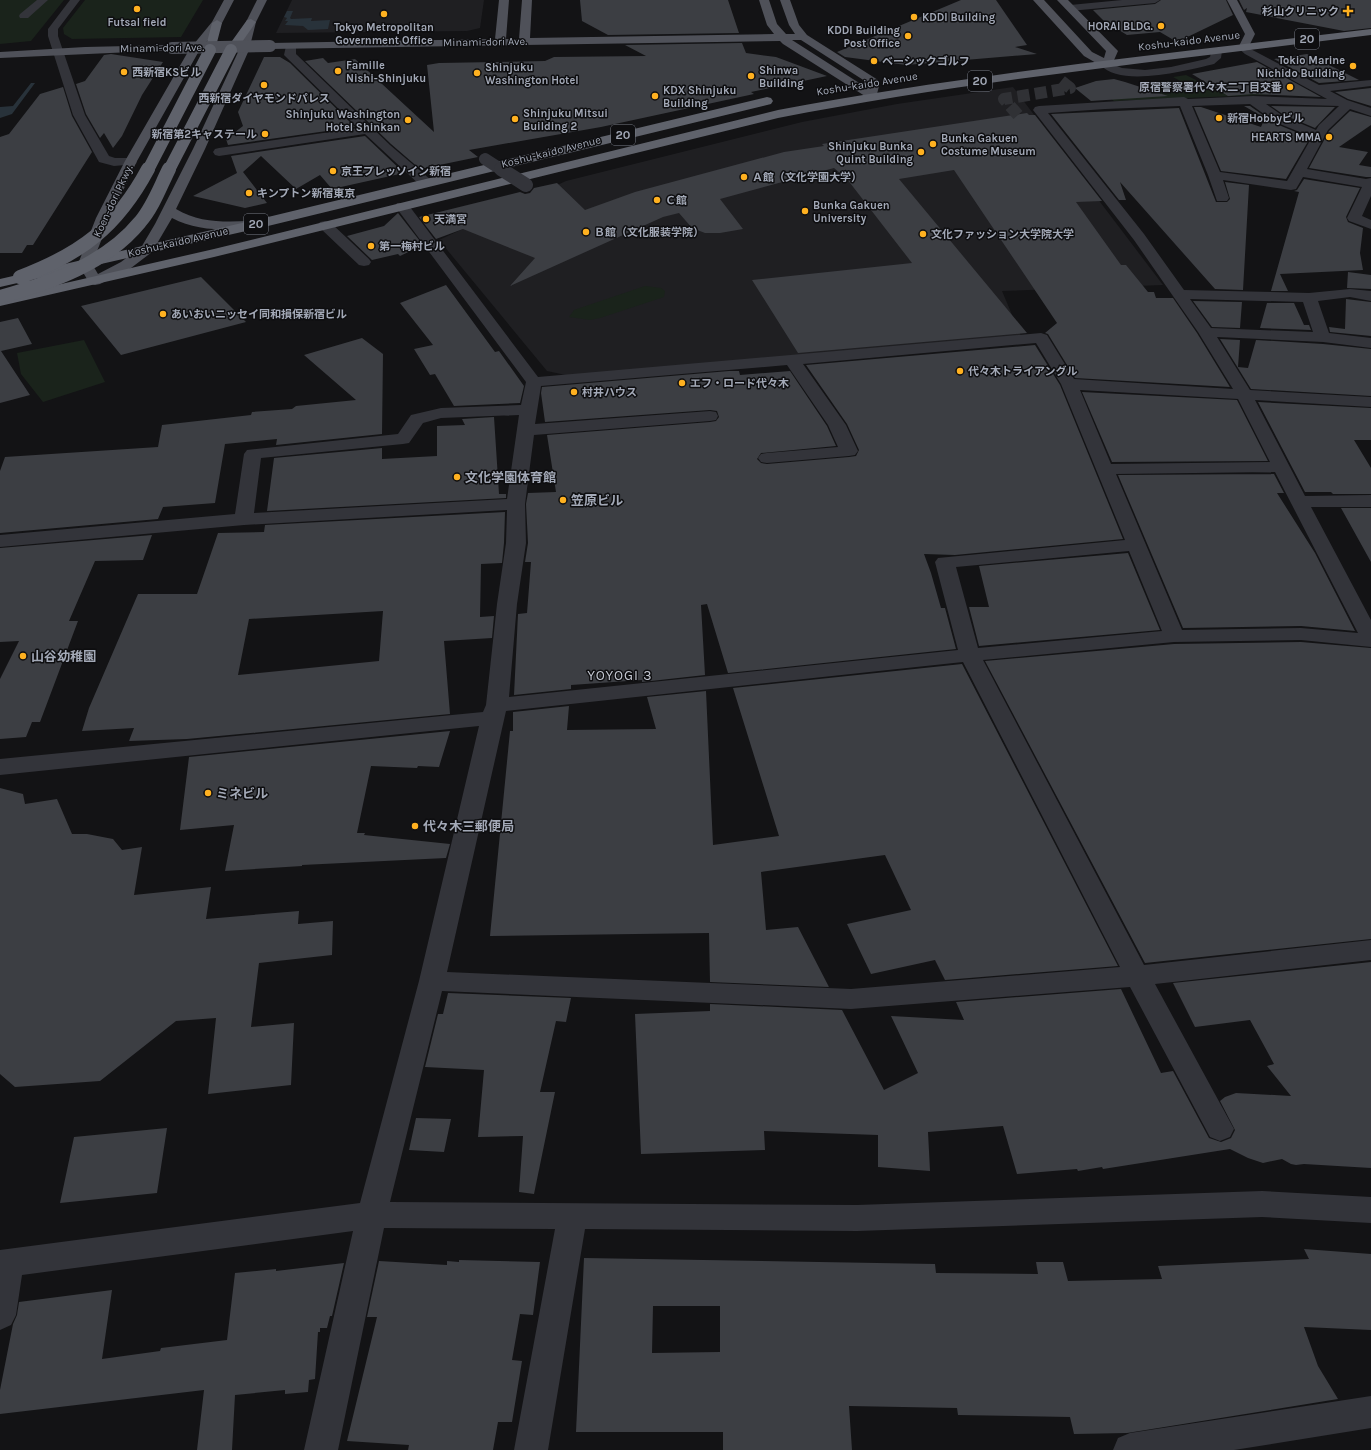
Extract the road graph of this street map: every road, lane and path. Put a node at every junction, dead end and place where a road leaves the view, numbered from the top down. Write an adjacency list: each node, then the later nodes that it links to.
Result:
1 (43, 0): 14 (street)
2 (75, 0): 27 (street)
3 (229, 0): 16 (main road, Koen-dori Pkwy.)
4 (262, 0): 15 (main road)
5 (504, 0): 22 (main road)
6 (527, 0): 23 (main road)
7 (764, 0): 20 (main road)
8 (785, 0): 21 (main road)
9 (1038, 0): 30 (main road)
10 (1062, 0): 13 (main road)
11 (1155, 0): 13 (street)
12 (1232, 0): 18 (main road)
13 (1070, 8): 28 (main road)
14 (24, 16)
15 (251, 22): 57 (main road); 68 (highway, bridge)
16 (217, 23): 49 (main road, Koen-dori Pkwy.); 65 (highway, bridge)
17 (1371, 32): 25 (highway, 20)
18 (1254, 33): 19 (highway, Koshu-kaido Avenue); 25 (main road)
19 (1235, 36)
20 (782, 37): 21 (main road, Minami-dori Ave.); 23 (main road, Minami-dori Ave.); 36 (main road)
21 (803, 37): 34 (main road)
22 (500, 42): 23 (main road, Minami-dori Ave.); 24 (main road, Minami-dori Ave.)
23 (524, 42)
24 (291, 46): 27 (main road, Minami-dori Ave., bridge); 45 (street)
25 (1243, 48): 29 (highway, Koshu-kaido Avenue / 20); 38 (street)
26 (1126, 49): 28 (highway, Koshu-kaido Avenue)
27 (58, 51): 31 (main road, Minami-dori Ave.); 49 (street)
28 (1112, 51): 30 (highway, Koshu-kaido Avenue); 33 (main road)
29 (1216, 51): 33 (highway, Koshu-kaido Avenue / 20); 33 (street)
30 (1088, 54): 32 (highway, Koshu-kaido Avenue); 33 (main road)
31 (0, 55)
32 (1075, 56)
33 (1107, 65): 39 (highway, Koshu-kaido Avenue / 20)
34 (878, 81): 36 (highway, Koshu-kaido Avenue); 39 (main road)
35 (1371, 84): 38 (street)
36 (854, 85): 37 (highway, Koshu-kaido Avenue); 39 (main road)
37 (834, 88)
38 (1319, 90): 43 (street)
39 (872, 96): 56 (highway, Koshu-kaido Avenue / 20)
40 (782, 98): 52 (highway, Koshu-kaido Avenue / 20)
41 (1253, 100): 42 (street); 43 (street); 46 (street)
42 (1184, 101): 51 (street); 66 (street)
43 (1346, 104): 44 (street); 46 (street)
44 (1371, 112)
45 (369, 130): 47 (street); 52 (street)
46 (1319, 136): 50 (street)
47 (219, 152)
48 (485, 159): 54 (street, bridge)
49 (131, 162): 63 (main road, Koen-dori Pkwy.)
50 (1299, 172): 51 (street); 53 (street)
51 (1215, 175): 55 (street)
52 (426, 183): 58 (highway, Koshu-kaido Avenue / 20)
53 (1370, 183): 60 (street)
54 (526, 185)
55 (1222, 198)
56 (402, 206): 59 (highway, Koshu-kaido Avenue / 20); 75 (street)
57 (169, 210): 58 (main road); 61 (main road)
58 (250, 225): 61 (highway, Koshu-kaido Avenue / 20)
59 (325, 225): 62 (street); 64 (highway, Koshu-kaido Avenue / 20)
60 (1371, 225)
61 (147, 249): 63 (highway, Koshu-kaido Avenue / 20); 64 (main road)
62 (364, 262)
63 (85, 264): 64 (main road); 65 (highway, Koshu-kaido Avenue / 20)
64 (95, 281): 70 (highway, Koshu-kaido Avenue / 20)
65 (0, 284)
66 (1178, 294): 69 (street); 71 (street)
67 (1371, 296): 69 (street)
68 (0, 297)
69 (1309, 298): 72 (street)
70 (0, 302)
71 (1206, 332): 72 (street); 77 (street)
72 (1323, 337): 73 (street)
73 (1371, 343)
74 (792, 360): 75 (street); 76 (street); 81 (street)
75 (534, 382): 80 (street)
76 (1069, 384): 77 (street); 83 (street)
77 (1244, 394): 78 (street); 82 (street)
78 (1371, 402)
79 (710, 416): 80 (street)
80 (526, 420): 86 (street); 87 (street)
81 (767, 458)
82 (1282, 467): 83 (street); 85 (street)
83 (1104, 469): 89 (street)
84 (1371, 501): 85 (street)
85 (1299, 502): 91 (street)
86 (516, 504): 87 (street); 93 (street)
87 (244, 519): 88 (street)
88 (0, 541)
89 (1137, 545): 90 (street); 92 (street)
90 (1174, 636): 91 (street); 92 (street)
91 (1371, 640)
92 (970, 655): 93 (street); 96 (street)
93 (495, 712): 94 (street); 97 (street)
94 (0, 767)
95 (1371, 950): 96 (street)
96 (1137, 976): 97 (street); 98 (street)
97 (432, 981): 100 (street)
98 (1220, 1128)
99 (1371, 1210): 101 (street)
100 (372, 1215): 101 (street); 102 (street); 105 (street)
101 (572, 1217): 106 (street)
102 (4, 1263): 103 (street)
103 (0, 1315)
104 (1371, 1412): 107 (street)
105 (321, 1450)
106 (531, 1450)
107 (1130, 1450)

